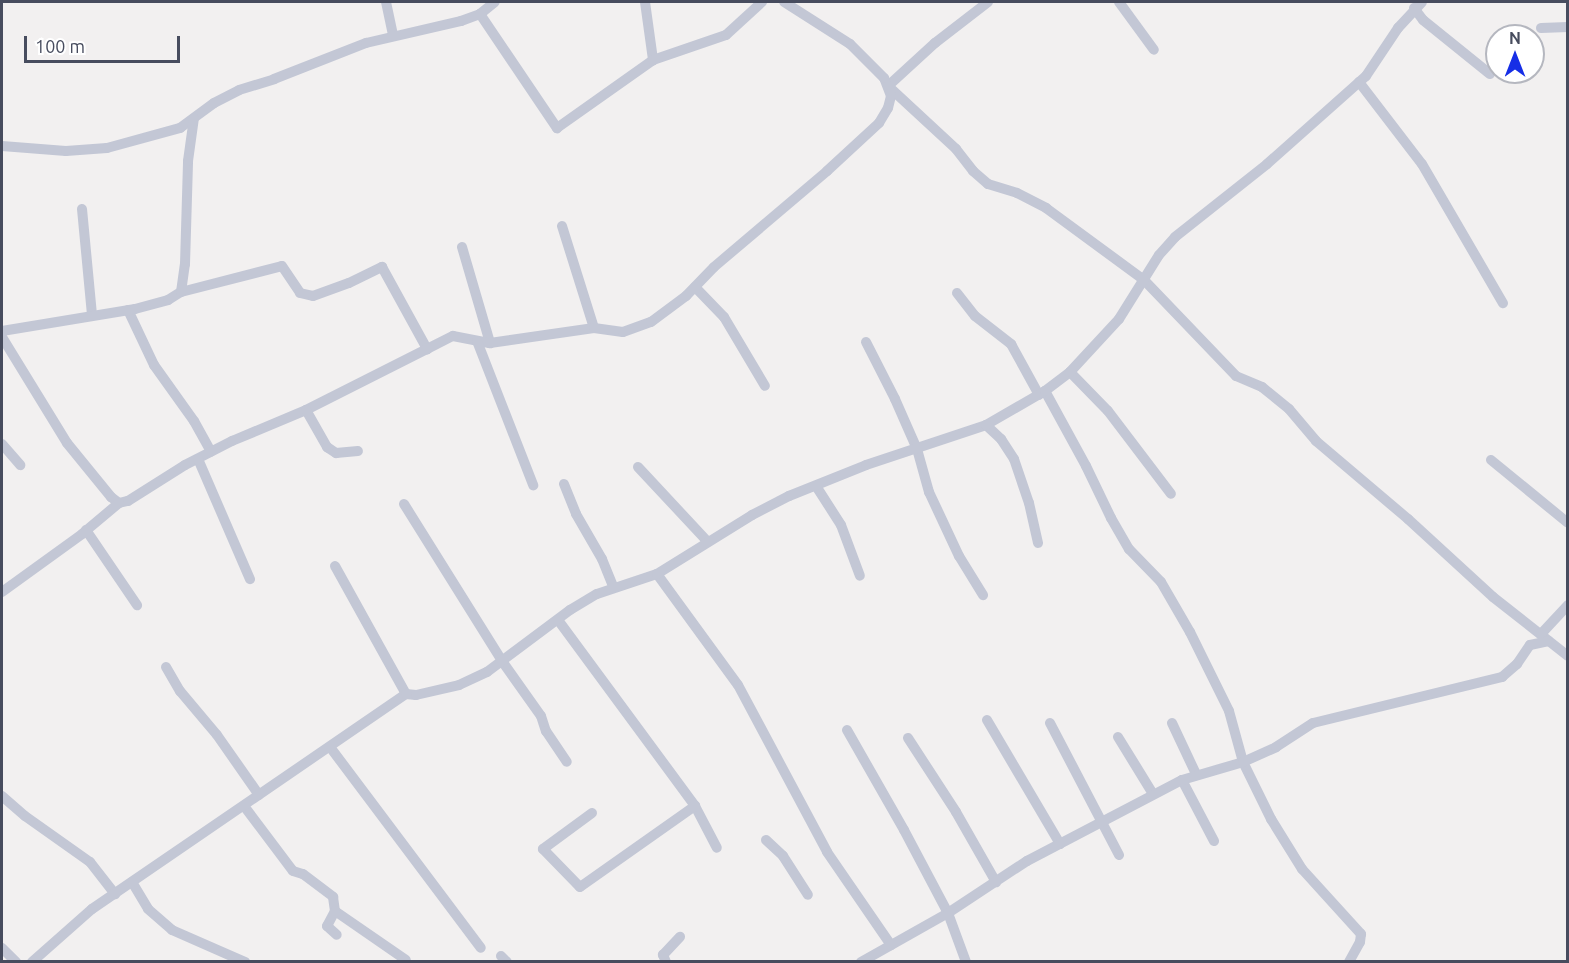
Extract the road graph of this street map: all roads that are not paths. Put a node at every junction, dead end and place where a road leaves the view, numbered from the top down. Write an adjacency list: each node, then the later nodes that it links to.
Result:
1 (386, 2): 12 (street)
2 (495, 2): 9 (street)
3 (645, 2): 14 (street)
4 (762, 2): 14 (street)
5 (784, 2): 17 (street)
6 (988, 2): 17 (street)
7 (1119, 2): 13 (street)
8 (1418, 5): 15 (street); 16 (street)
9 (480, 14): 12 (street); 14 (street)
10 (1568, 27): 11 (street)
11 (1545, 28)
12 (393, 34): 18 (street)
13 (1154, 50)
14 (653, 60)
15 (1485, 70)
16 (1359, 82): 23 (street); 27 (street)
17 (888, 86): 23 (street); 24 (street)
18 (194, 118): 19 (street); 25 (street)
19 (2, 146)
20 (82, 209): 29 (street)
21 (562, 226): 30 (street)
22 (462, 247): 35 (street)
23 (1144, 280): 37 (street); 70 (street)
24 (695, 287): 30 (street); 38 (street)
25 (181, 292): 28 (street); 36 (street)
26 (957, 293): 39 (street)
27 (1503, 303)
28 (128, 310): 29 (street); 45 (street)
29 (92, 315): 31 (street)
30 (594, 328): 35 (street)
31 (2, 332)
32 (2, 337): 54 (street)
33 (477, 340): 35 (street); 36 (street); 51 (street)
34 (866, 342): 43 (street)
35 (490, 343)
36 (427, 349): 40 (street)
37 (1070, 372): 39 (street); 53 (street)
38 (765, 386)
39 (1042, 393): 41 (street); 83 (street)
40 (306, 410): 44 (street); 45 (street)
41 (986, 425): 43 (street); 59 (street)
42 (2, 444): 48 (street)
43 (917, 449): 52 (street); 66 (street)
44 (358, 451)
45 (211, 452): 46 (street)
46 (198, 459): 54 (street); 63 (street)
47 (1491, 460): 56 (street)
48 (20, 465)
49 (638, 467): 58 (street)
50 (564, 484): 64 (street)
51 (533, 485)
52 (816, 486): 58 (street); 62 (street)
53 (1171, 494)
54 (119, 503): 57 (street)
55 (404, 504): 72 (street)
56 (1568, 523)
57 (86, 530): 65 (street); 67 (street)
58 (707, 541): 61 (street)
59 (1038, 543)
60 (335, 566): 74 (street)
61 (657, 574): 64 (street); 106 (street)
62 (860, 576)
63 (250, 579)
64 (614, 588): 69 (street)
65 (2, 592)
66 (983, 595)
67 (137, 605)
68 (1568, 605): 70 (street)
69 (558, 620): 72 (street); 90 (street)
70 (1545, 637): 71 (street); 83 (street)
71 (1568, 656)
72 (502, 661): 74 (street); 82 (street)
73 (166, 667): 87 (street)
74 (406, 694): 81 (street)
75 (987, 720): 95 (street)
76 (1050, 723): 92 (street)
77 (1172, 723): 84 (street)
78 (847, 730): 103 (street)
79 (1118, 737): 86 (street)
80 (908, 738): 99 (street)
81 (330, 747): 87 (street); 108 (street)
82 (567, 762)
83 (1243, 762): 84 (street); 116 (street)
84 (1196, 774): 85 (street)
85 (1182, 780): 86 (street); 94 (street)
86 (1153, 794): 92 (street)
87 (259, 795): 89 (street)
88 (2, 796): 100 (street)
89 (244, 806): 98 (street); 102 (street)
90 (695, 806): 91 (street); 96 (street)
91 (592, 813)
92 (1103, 821): 95 (street); 97 (street)
93 (766, 840): 101 (street)
94 (1214, 841)
95 (1060, 843): 99 (street)
96 (717, 848)
97 (1119, 855)
98 (132, 882): 100 (street); 112 (street)
99 (996, 882): 103 (street)
100 (114, 894): 111 (street)
101 (808, 895)
102 (334, 911): 104 (street); 109 (street)
103 (948, 913): 106 (street); 115 (street)
104 (337, 935)
105 (680, 937): 113 (street)
106 (891, 945): 114 (street)
107 (2, 948): 110 (street)
108 (481, 948)
109 (406, 960)
110 (16, 962)
111 (32, 962)
112 (245, 962)
113 (666, 962)
114 (861, 962)
115 (966, 962)
116 (1349, 962)

